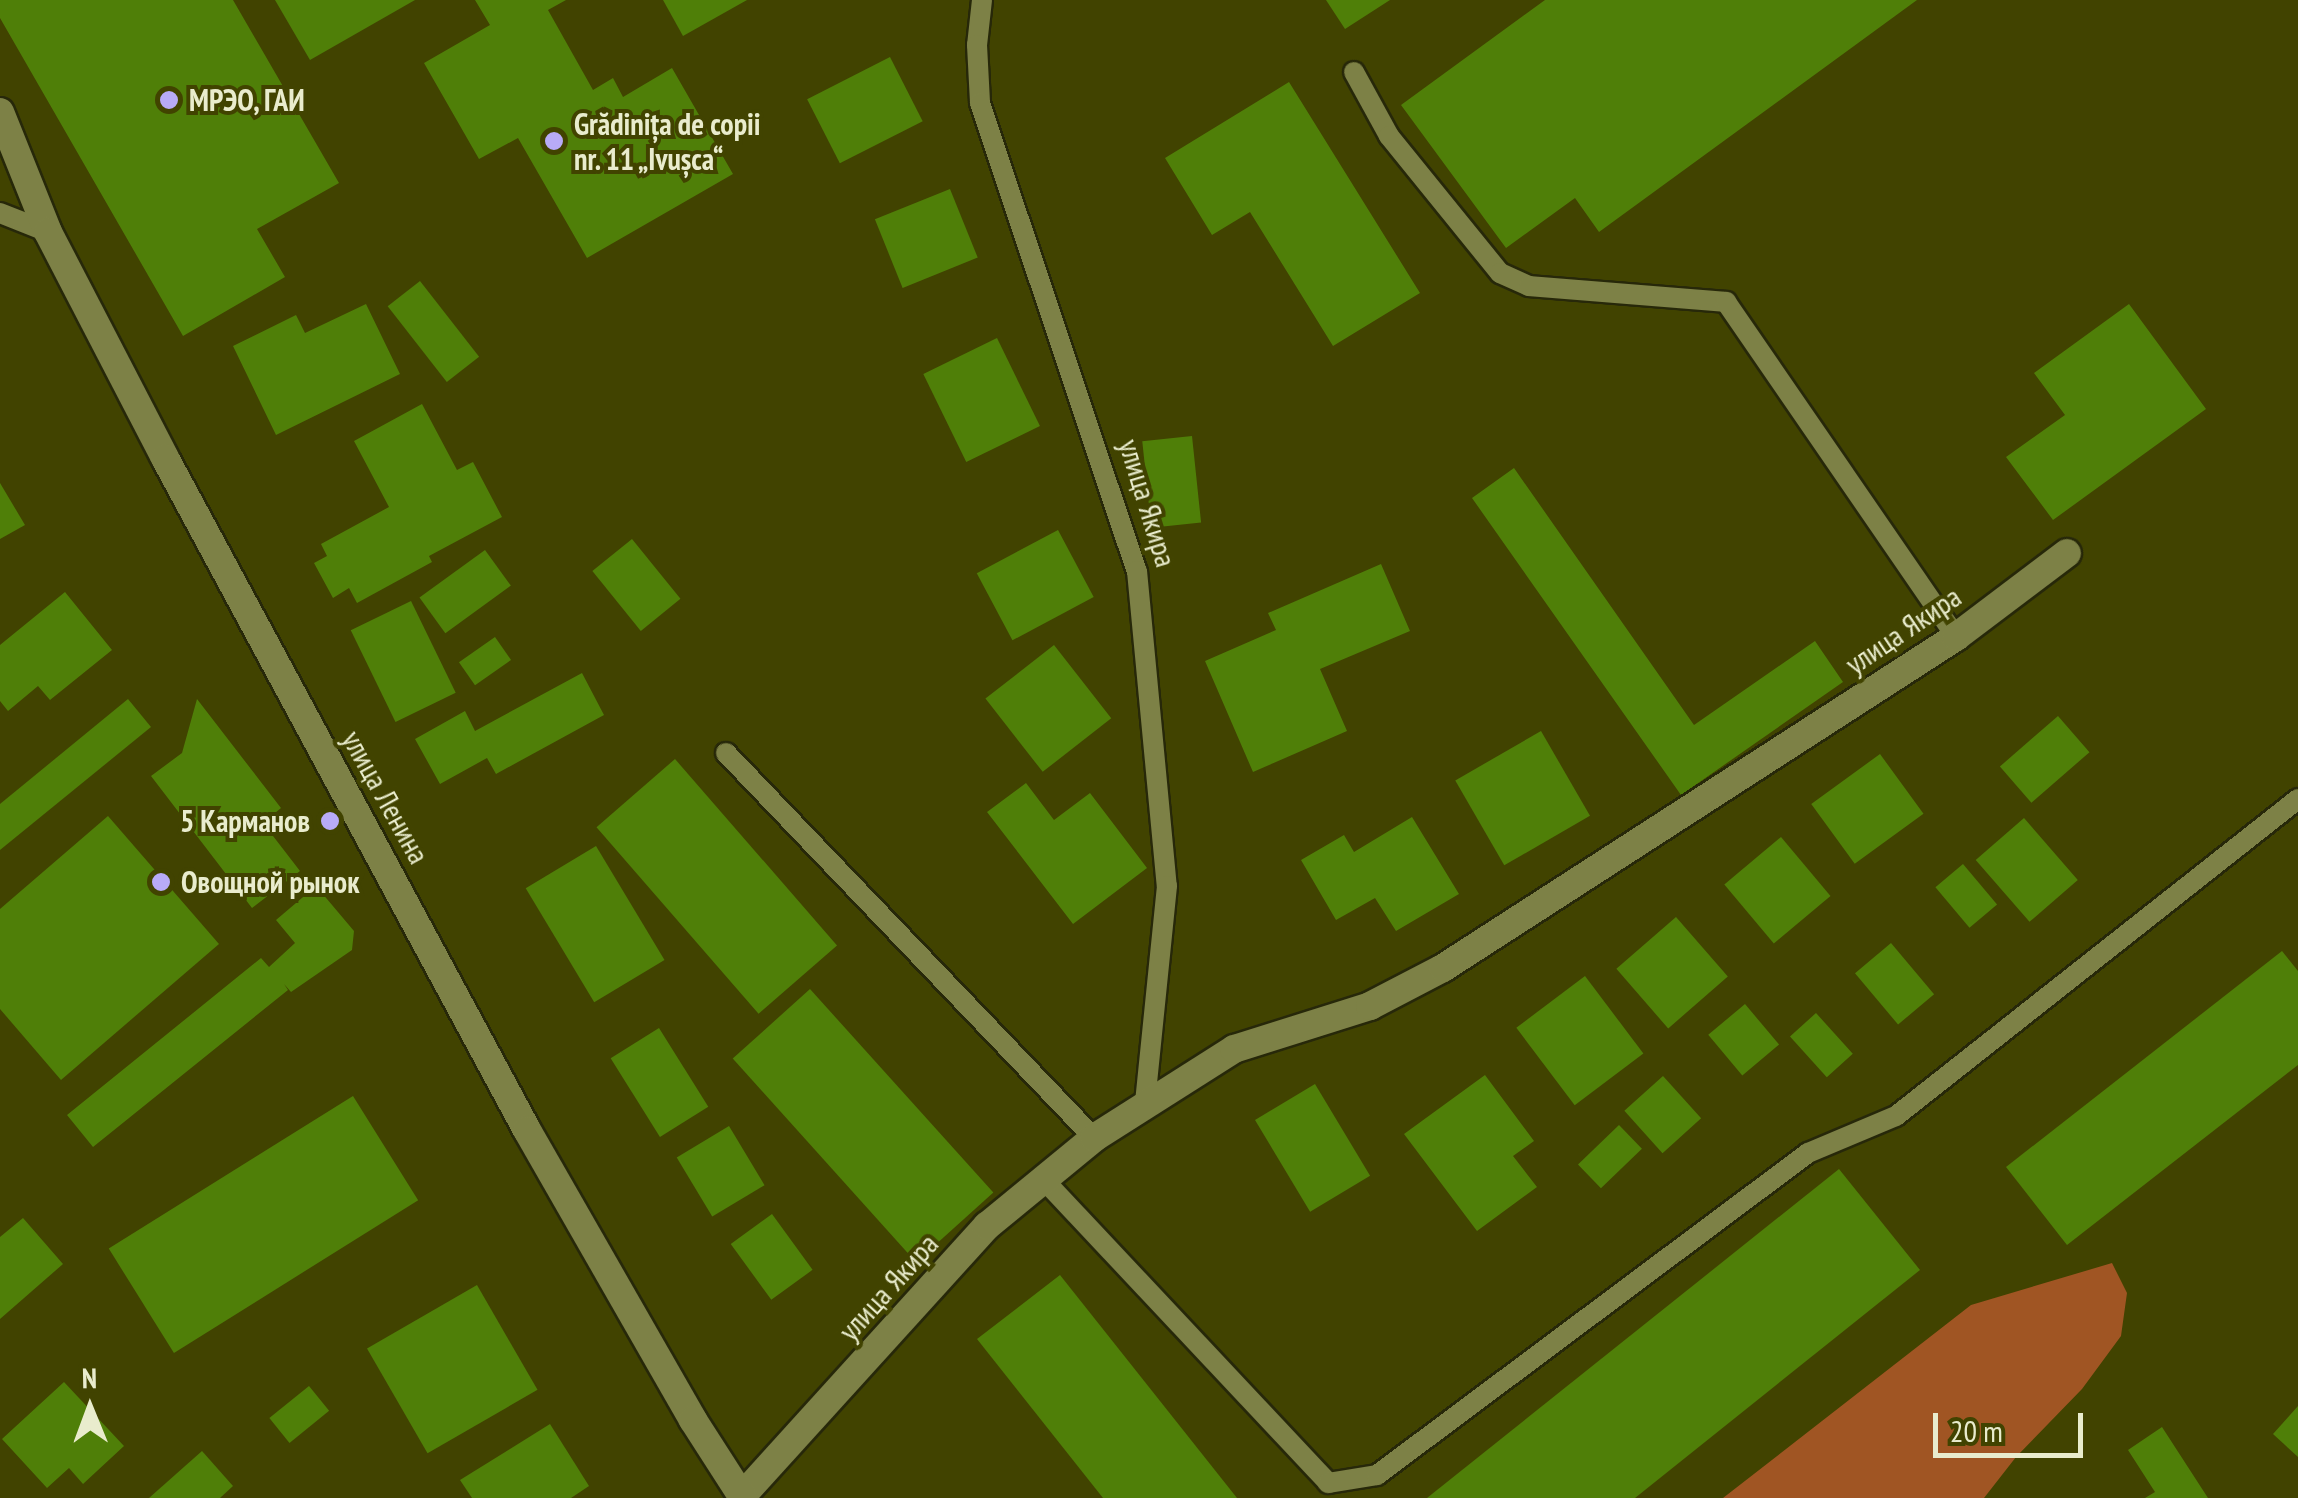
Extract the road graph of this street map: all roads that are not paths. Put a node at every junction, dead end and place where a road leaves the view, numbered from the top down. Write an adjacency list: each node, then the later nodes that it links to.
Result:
1 (982, 0): 10 (lane, улица Якира)
2 (1354, 72): 7 (lane)
3 (0, 112): 5 (street, улица Ленина)
4 (0, 212): 5 (lane)
5 (48, 232): 13 (street, улица Ленина)
6 (2067, 553): 7 (street, улица Якира)
7 (1956, 637): 10 (street, улица Якира)
8 (726, 753): 11 (lane)
9 (2298, 798): 12 (lane)
10 (1145, 1102): 11 (street, улица Якира)
11 (1094, 1138): 12 (street, улица Якира)
12 (1043, 1179): 13 (street, улица Якира)
13 (742, 1497)

